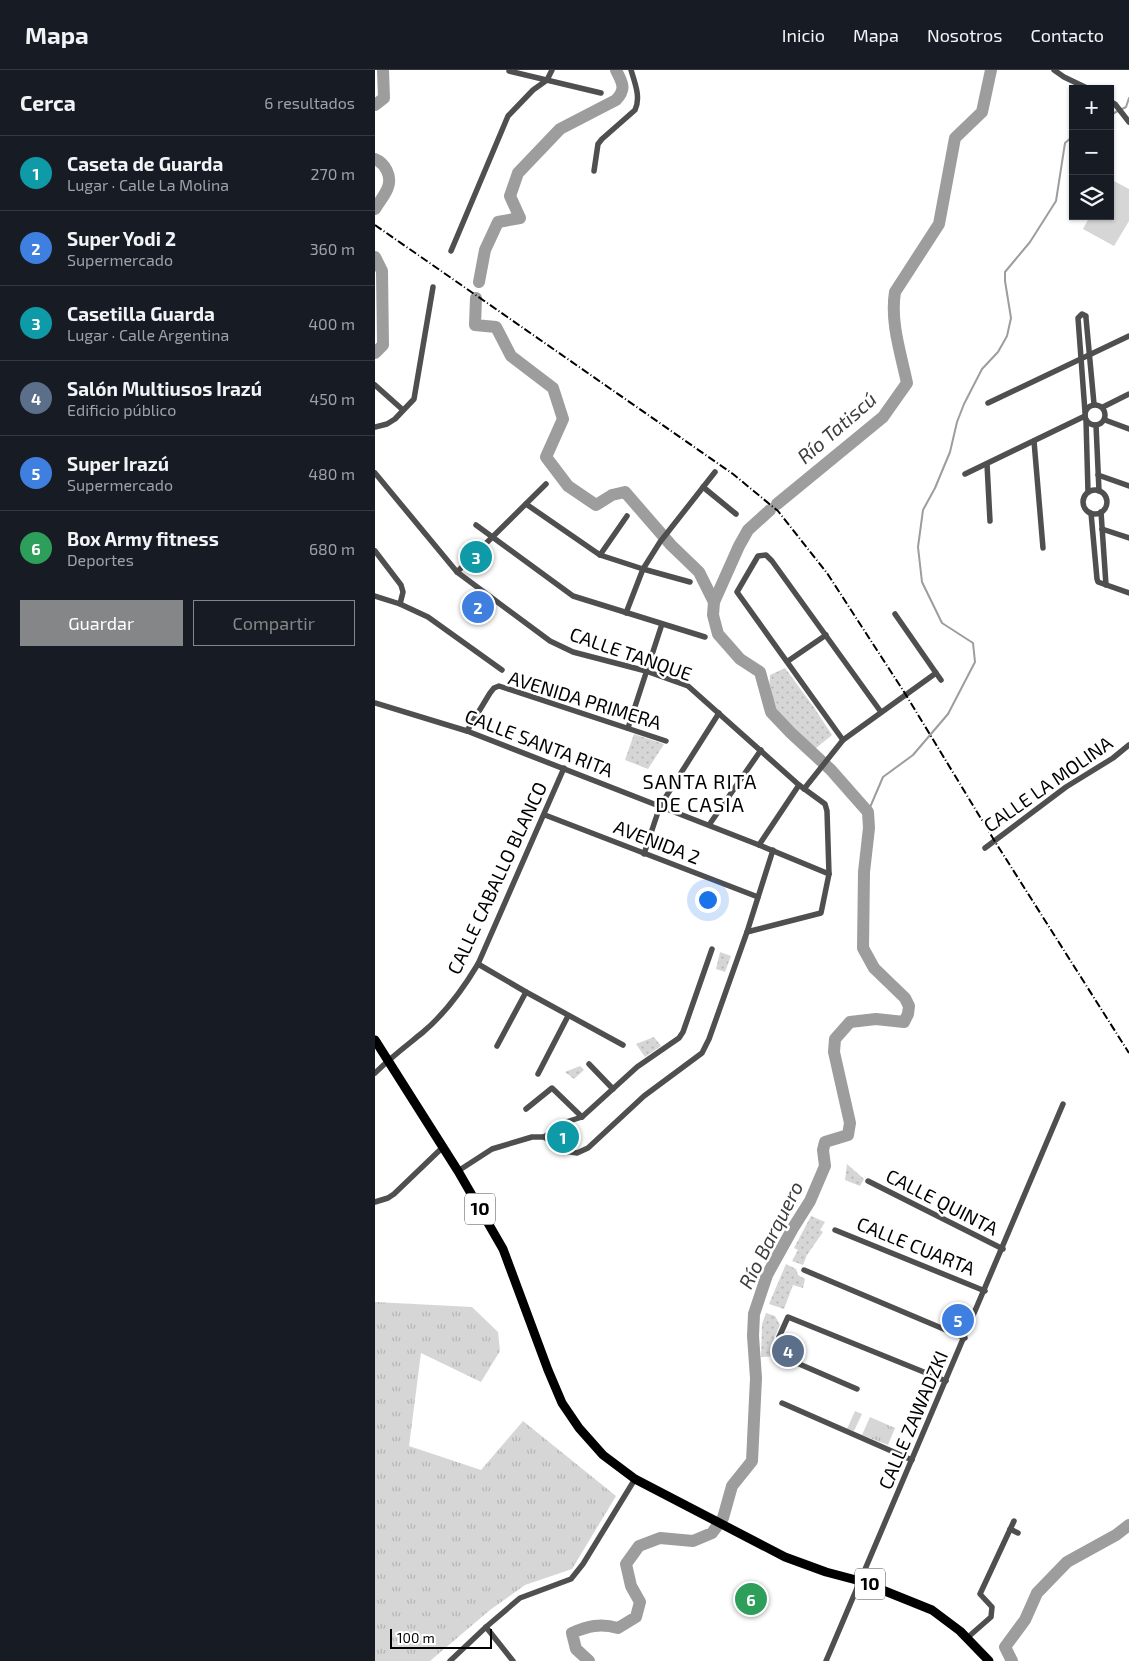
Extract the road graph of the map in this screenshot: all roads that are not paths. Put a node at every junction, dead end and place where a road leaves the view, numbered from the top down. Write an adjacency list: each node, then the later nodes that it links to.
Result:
1 (552, 70): 5 (street)
2 (631, 70): 10 (street)
3 (1054, 70): 6 (street)
4 (509, 71): 5 (street)
5 (547, 80): 7 (street); 11 (street)
6 (1080, 85)
7 (601, 93)
8 (1114, 103): 9 (street)
9 (1128, 120)
10 (594, 171)
11 (451, 251)
12 (433, 287): 21 (street)
13 (1129, 336): 14 (street)
14 (1089, 355): 15 (street); 15 (street); 19 (street)
15 (1081, 359): 18 (street); 22 (street)
16 (375, 385): 21 (street)
17 (1129, 394): 20 (street)
18 (987, 403)
19 (1094, 404): 20 (street); 22 (street)
20 (1103, 407): 23 (street)
21 (403, 410): 25 (street)
22 (1085, 416): 24 (street); 27 (street); 37 (street)
23 (1105, 420): 24 (street); 26 (street)
24 (1097, 425): 32 (street)
25 (375, 427)
26 (1129, 429)
27 (1034, 441): 28 (street); 48 (street)
28 (987, 464): 31 (street); 43 (street)
29 (715, 472): 35 (street)
30 (375, 473): 52 (street, CALLE TANQUE)
31 (965, 474)
32 (1098, 475): 34 (street); 36 (street)
33 (545, 484): 38 (street)
34 (1129, 486)
35 (703, 487): 41 (street); 51 (street)
36 (1099, 491): 37 (street); 39 (street)
37 (1089, 492): 40 (street)
38 (526, 504): 46 (street); 50 (street)
39 (1101, 512): 40 (street); 45 (street)
40 (1091, 513): 54 (street)
41 (736, 514)
42 (627, 516): 50 (street)
43 (990, 521)
44 (476, 525): 46 (street)
45 (1102, 529): 47 (street); 54 (street)
46 (492, 537): 52 (street); 58 (street)
47 (1129, 538)
48 (1043, 548)
49 (375, 551): 57 (street)
50 (600, 555): 51 (street)
51 (643, 569): 53 (street); 58 (street)
52 (457, 572): 65 (street, CALLE TANQUE)
53 (690, 582)
54 (1106, 585): 55 (street)
55 (1129, 593)
56 (375, 596): 57 (street, AVENIDA PRIMERA)
57 (400, 604): 64 (street, AVENIDA PRIMERA)
58 (626, 613): 60 (street)
59 (895, 618): 66 (street)
60 (662, 624): 62 (street); 65 (street)
61 (826, 634): 63 (street); 63 (street); 69 (street)
62 (705, 636)
63 (788, 662): 73 (street)
64 (502, 670)
65 (646, 671): 70 (street, CALLE TANQUE); 71 (street)
66 (936, 674): 67 (street); 69 (street)
67 (941, 680)
68 (375, 702): 72 (street, CALLE SANTA RITA)
69 (881, 712): 73 (street)
70 (719, 713): 76 (street, CALLE TANQUE); 79 (street)
71 (628, 728): 72 (street, AVENIDA PRIMERA); 74 (street, AVENIDA PRIMERA)
72 (467, 731): 77 (street, CALLE SANTA RITA)
73 (843, 740): 78 (street)
74 (667, 741)
75 (1129, 745): 83 (street, CALLE LA MOLINA)
76 (761, 750): 78 (street, CALLE TANQUE); 81 (street)
77 (564, 768): 79 (street, CALLE SANTA RITA); 80 (street, CALLE CABALLO BLANCO)
78 (802, 787): 82 (street); 86 (street, CALLE TANQUE)
79 (660, 806): 81 (street, CALLE SANTA RITA); 85 (street)
80 (545, 814): 85 (street, AVENIDA 2); 90 (street, CALLE CABALLO BLANCO)
81 (709, 826): 82 (street, CALLE SANTA RITA)
82 (759, 845): 84 (street, CALLE SANTA RITA)
83 (985, 848)
84 (773, 850): 86 (street, CALLE SANTA RITA); 87 (street)
85 (644, 854): 87 (street, AVENIDA 2)
86 (829, 874): 88 (street, CALLE TANQUE)
87 (758, 897): 88 (street)
88 (747, 932): 104 (street)
89 (712, 949): 100 (street)
90 (478, 964): 91 (street); 96 (street, CALLE CABALLO BLANCO)
91 (525, 992): 92 (street); 95 (street)
92 (568, 1016): 94 (street); 99 (street)
93 (375, 1040): 96 (main road, 10)
94 (623, 1045)
95 (497, 1046)
96 (388, 1060): 98 (street, CALLE CABALLO BLANCO); 105 (main road, 10)
97 (589, 1064): 100 (street)
98 (375, 1073)
99 (538, 1074)
100 (613, 1089): 103 (street)
101 (1063, 1104): 110 (street, CALLE ZAWADZKI)
102 (526, 1109): 103 (street)
103 (581, 1117): 104 (street)
104 (544, 1137): 106 (street)
105 (443, 1147): 106 (main road, 10); 108 (street)
106 (458, 1171): 118 (main road, 10)
107 (868, 1181): 110 (street, CALLE QUINTA)
108 (375, 1202)
109 (835, 1230): 112 (street, CALLE CUARTA)
110 (1003, 1249): 112 (street, CALLE ZAWADZKI)
111 (804, 1270): 113 (street)
112 (985, 1291): 113 (street, CALLE ZAWADZKI)
113 (965, 1338): 114 (street, CALLE ZAWADZKI)
114 (946, 1381): 115 (street); 117 (street, CALLE ZAWADZKI)
115 (857, 1389)
116 (782, 1403): 117 (street)
117 (912, 1460): 122 (street, CALLE ZAWADZKI)
118 (635, 1479): 122 (main road, 10); 123 (street)
119 (1014, 1521): 120 (street)
120 (1010, 1529): 121 (street); 124 (street)
121 (1018, 1533)
122 (860, 1581): 124 (main road, 10); 127 (street, CALLE ZAWADZKI)
123 (486, 1627): 125 (street); 126 (street)
124 (967, 1638): 128 (main road, 10)
125 (450, 1661)
126 (513, 1661)
127 (826, 1661)
128 (989, 1661)

